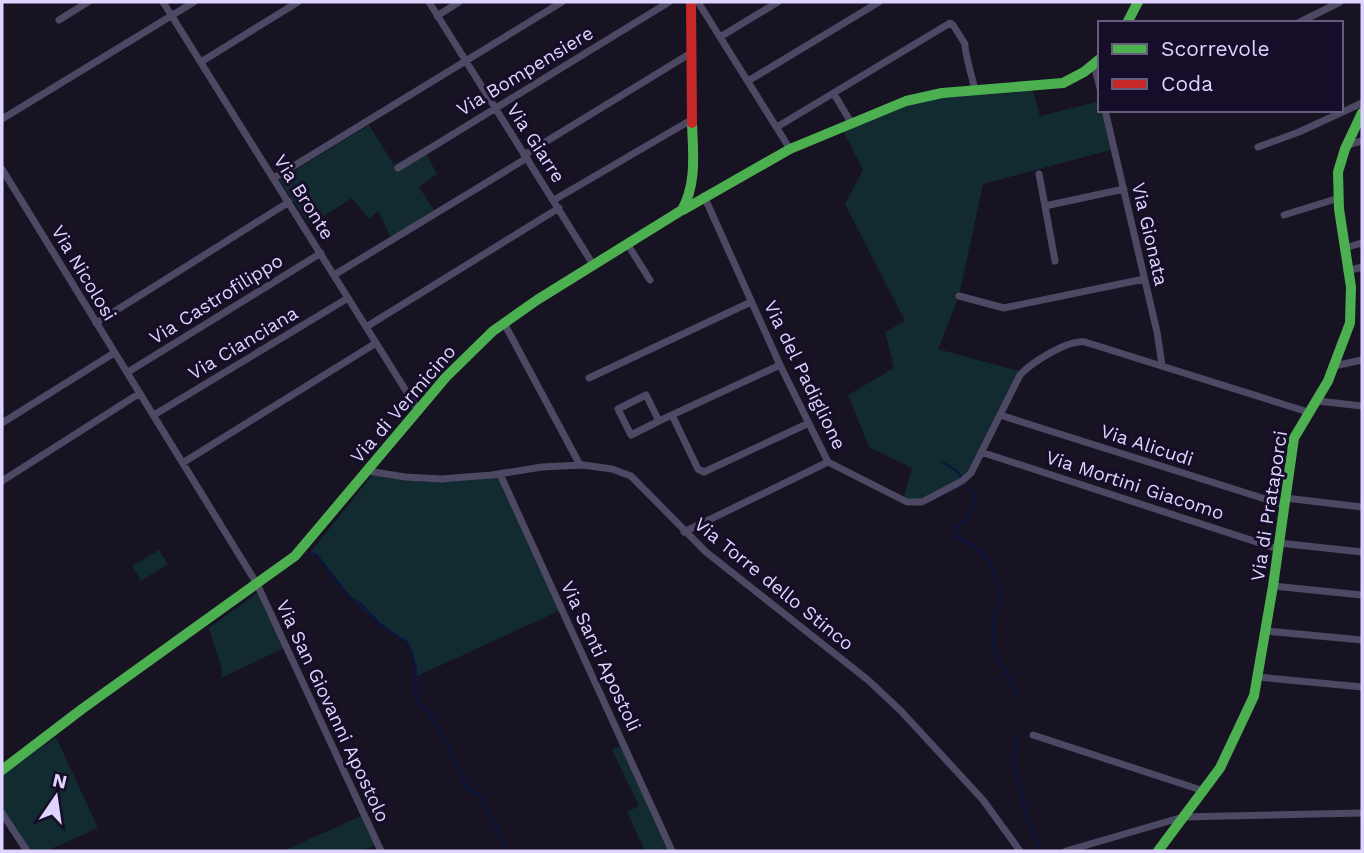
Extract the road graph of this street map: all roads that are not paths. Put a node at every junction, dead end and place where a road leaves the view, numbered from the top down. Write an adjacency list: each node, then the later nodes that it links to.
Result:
1 (88, 2): 17 (street)
2 (163, 2): 15 (street, Via Bronte)
3 (194, 2): 15 (street)
4 (298, 2): 23 (street)
5 (429, 2): 16 (street, Via Giarre)
6 (458, 2): 16 (street)
7 (562, 2): 22 (street)
8 (668, 2): 29 (street, Via Bompensiere)
9 (691, 2): 21 (street, Via di Vermicino)
10 (698, 2): 20 (street)
11 (778, 2): 20 (street)
12 (879, 2): 25 (street)
13 (1138, 2): 18 (street)
14 (1340, 2): 19 (street)
15 (172, 16): 23 (street, Via Bronte); 34 (street)
16 (437, 16): 22 (street, Via Giarre)
17 (59, 20)
18 (1128, 21)
19 (1302, 21)
20 (720, 37): 25 (street)
21 (691, 53): 35 (street, Via di Vermicino); 42 (street)
22 (466, 61): 29 (street, Via Giarre); 47 (street)
23 (201, 62): 47 (street, Via Bronte)
24 (1097, 62): 26 (street)
25 (748, 81): 37 (street)
26 (975, 90): 27 (street); 36 (street)
27 (834, 94): 36 (street); 37 (street)
28 (1362, 103): 32 (street)
29 (495, 107): 42 (street, Via Giarre); 43 (street, Via Bompensiere)
30 (1105, 112): 48 (street, Via Gionata)
31 (1342, 112): 40 (street)
32 (1343, 112)
33 (1362, 113): 39 (street, Via di Prataporci)
34 (2, 118)
35 (691, 120): 46 (street, Via di Vermicino); 52 (street)
36 (852, 124): 41 (street)
37 (777, 127): 41 (street)
38 (1362, 141): 39 (street)
39 (1347, 145): 51 (street, Via di Prataporci)
40 (1258, 147)
41 (790, 149): 50 (street)
42 (525, 156): 52 (street, Via Giarre); 66 (street)
43 (398, 168)
44 (2, 169): 72 (street, Via Nicolosi)
45 (1039, 174): 54 (street)
46 (693, 177): 49 (street, Via di Vermicino); 50 (street)
47 (274, 178): 53 (street, Via Bronte)
48 (1124, 189): 54 (street); 67 (street, Via Gionata)
49 (690, 194): 50 (street); 56 (street, Via di Vermicino)
50 (704, 196): 56 (street); 71 (street, Via del Padiglione)
51 (1339, 198): 57 (street); 60 (street, Via di Prataporci)
52 (554, 200): 55 (street, Via Giarre)
53 (289, 202): 61 (street, Via Bronte); 72 (street)
54 (1045, 206): 62 (street)
55 (559, 208): 63 (street, Via Giarre); 74 (street)
56 (680, 212): 59 (street, Via di Vermicino)
57 (1284, 215)
58 (1362, 243): 60 (street)
59 (628, 246): 63 (street, Via di Vermicino); 68 (street)
60 (1344, 248): 65 (street, Via di Prataporci)
61 (321, 253): 66 (street, Via Bronte); 81 (street, Via Castrofilippo)
62 (1055, 261)
63 (594, 266): 73 (street, Via di Vermicino)
64 (1362, 267): 65 (street)
65 (1347, 271): 80 (street, Via di Prataporci)
66 (334, 275): 70 (street, Via Bronte)
67 (1144, 279): 69 (street); 79 (street, Via Gionata)
68 (650, 280)
69 (959, 296)
70 (348, 298): 74 (street, Via Bronte); 88 (street, Via Cianciana)
71 (751, 302): 78 (street, Via del Padiglione); 82 (street)
72 (96, 323): 76 (street, Via Nicolosi)
73 (504, 323): 86 (street, Via di Vermicino); 97 (street)
74 (366, 327): 75 (street, Via Bronte)
75 (376, 343): 86 (street, Via Bronte); 95 (street)
76 (114, 353): 81 (street, Via Nicolosi); 92 (street)
77 (1362, 360): 80 (street)
78 (780, 365): 89 (street); 93 (street, Via del Padiglione)
79 (1162, 365): 87 (street, Via del Padiglione); 90 (street, Via del Padiglione)
80 (1333, 366): 84 (street, Via di Prataporci)
81 (128, 372): 83 (street, Via Nicolosi)
82 (590, 378)
83 (140, 393): 88 (street, Via Nicolosi); 100 (street)
84 (1318, 401): 85 (street); 87 (street, Via di Prataporci)
85 (1360, 405)
86 (418, 410): 98 (street, Via di Vermicino)
87 (1308, 412): 101 (street, Via di Prataporci)
88 (154, 415): 95 (street, Via Nicolosi)
89 (672, 415): 91 (street); 93 (street)
90 (1000, 415): 94 (street, Via del Padiglione); 101 (street, Via Alicudi)
91 (659, 421): 91 (street)
92 (2, 423)
93 (809, 423): 96 (street, Via del Padiglione)
94 (981, 452): 96 (street, Via del Padiglione); 104 (street, Via Mortini Giacomo)
95 (184, 462): 106 (street, Via Nicolosi)
96 (828, 462): 103 (street)
97 (580, 465): 99 (street, Via Torre dello Stinco); 103 (street, Via Torre dello Stinco)
98 (368, 471): 99 (street, Via Torre dello Stinco); 106 (street, Via di Vermicino)
99 (500, 474): 121 (street, Via Santi Apostoli)
100 (2, 481)
101 (1285, 502): 102 (street, Via Alicudi); 104 (street, Via di Prataporci)
102 (1362, 507)
103 (684, 532): 122 (street, Via Torre dello Stinco)
104 (1279, 546): 105 (street, Via Mortini Giacomo); 107 (street, Via di Prataporci)
105 (1362, 552)
106 (257, 584): 114 (street, Via di Vermicino); 120 (street, Via San Giovanni Apostolo)
107 (1273, 586): 108 (street); 109 (street, Via di Prataporci)
108 (1362, 595)
109 (1266, 631): 110 (street); 111 (street, Via di Prataporci)
110 (1362, 640)
111 (1258, 677): 112 (street); 115 (street, Via di Prataporci)
112 (1362, 687)
113 (1033, 735): 115 (street)
114 (2, 771)
115 (1204, 791): 118 (street, Via di Prataporci)
116 (2, 813): 119 (street)
117 (1362, 813): 118 (street)
118 (1183, 817): 123 (street); 124 (street, Via di Prataporci)
119 (27, 851)
120 (381, 851)
121 (673, 851)
122 (1020, 851)
123 (1066, 851)
124 (1158, 851)

